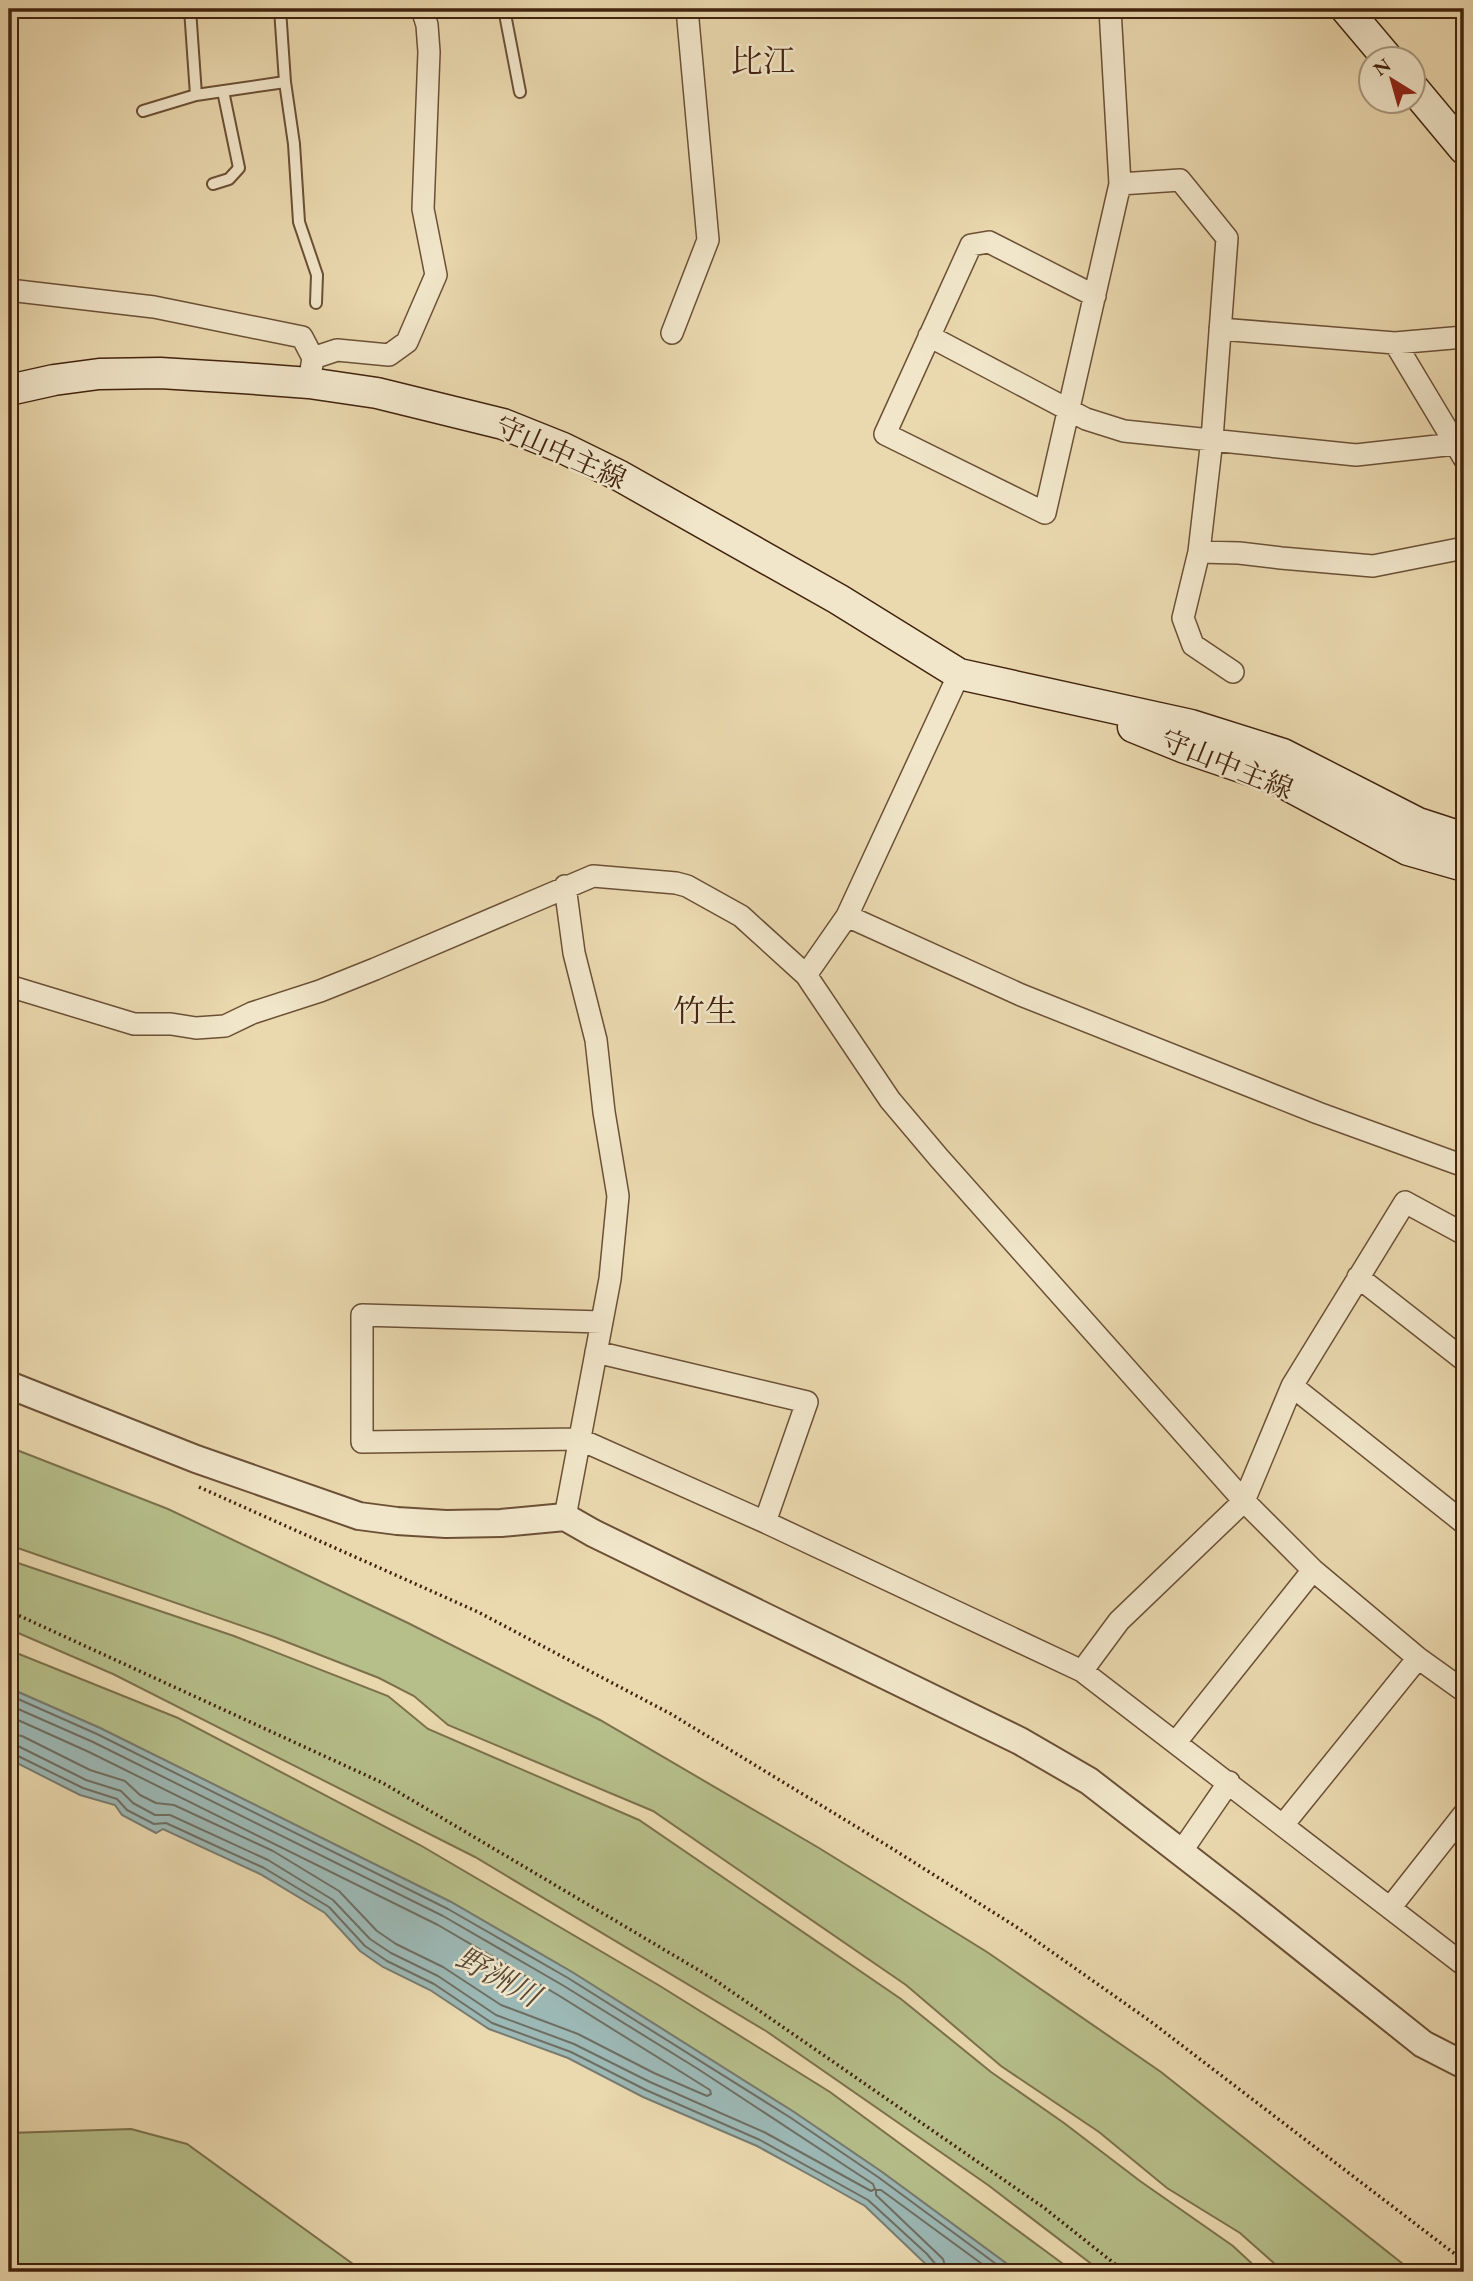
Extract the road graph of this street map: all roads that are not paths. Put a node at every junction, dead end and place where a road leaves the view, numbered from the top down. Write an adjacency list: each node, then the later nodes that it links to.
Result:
1 (190, 9): 12 (lane)
2 (280, 9): 9 (lane)
3 (422, 9): 26 (street)
4 (504, 9): 11 (lane)
5 (687, 9): 22 (street)
6 (1110, 9): 17 (street)
7 (1346, 9): 8 (main road)
8 (1377, 46)
9 (285, 82): 10 (lane); 20 (lane)
10 (223, 91): 12 (lane); 16 (lane)
11 (520, 92)
12 (196, 95): 14 (lane)
13 (1428, 107): 15 (main road)
14 (143, 111)
15 (1464, 149)
16 (213, 184)
17 (1120, 184): 19 (street); 21 (street)
18 (9, 290): 26 (street)
19 (1095, 296): 23 (street); 28 (street)
20 (316, 303)
21 (1220, 330): 25 (street); 29 (street)
22 (671, 333)
23 (929, 336): 28 (street); 28 (street)
24 (1464, 337): 25 (street)
25 (1395, 343): 30 (street)
26 (311, 371): 27 (main road, 守山中主線); 34 (main road, 守山中主線)
27 (9, 390)
28 (1069, 409): 29 (street)
29 (1212, 439): 30 (street); 32 (street)
30 (1461, 448)
31 (1464, 548): 32 (street)
32 (1199, 552): 33 (street)
33 (1233, 671)
34 (959, 674): 35 (main road, 守山中主線); 39 (street)
35 (1065, 699): 36 (main road, 守山中主線); 37 (main road, 守山中主線)
36 (1464, 838)
37 (1464, 866)
38 (565, 886): 40 (street); 41 (street); 45 (street)
39 (847, 916): 40 (street); 42 (street)
40 (806, 975): 51 (street)
41 (9, 986)
42 (1464, 1166)
43 (1464, 1234): 44 (street)
44 (1358, 1277): 47 (street); 49 (street)
45 (602, 1322): 46 (street); 50 (street)
46 (596, 1352): 50 (street); 53 (street)
47 (1464, 1360)
48 (9, 1385): 52 (street)
49 (1292, 1386): 51 (street); 54 (street)
50 (579, 1439): 52 (street); 53 (street)
51 (1244, 1500): 55 (street); 57 (street)
52 (565, 1517): 63 (street)
53 (765, 1522): 57 (street)
54 (1464, 1523)
55 (1314, 1570): 56 (street); 59 (street)
56 (1418, 1658): 58 (street); 62 (street)
57 (1082, 1671): 59 (street)
58 (1464, 1692)
59 (1176, 1742): 60 (street)
60 (1229, 1782): 62 (street); 63 (street)
61 (1464, 1815): 64 (street)
62 (1283, 1825): 64 (street)
63 (1181, 1852): 66 (street)
64 (1390, 1908): 65 (street)
65 (1464, 1965)
66 (1464, 2064)

